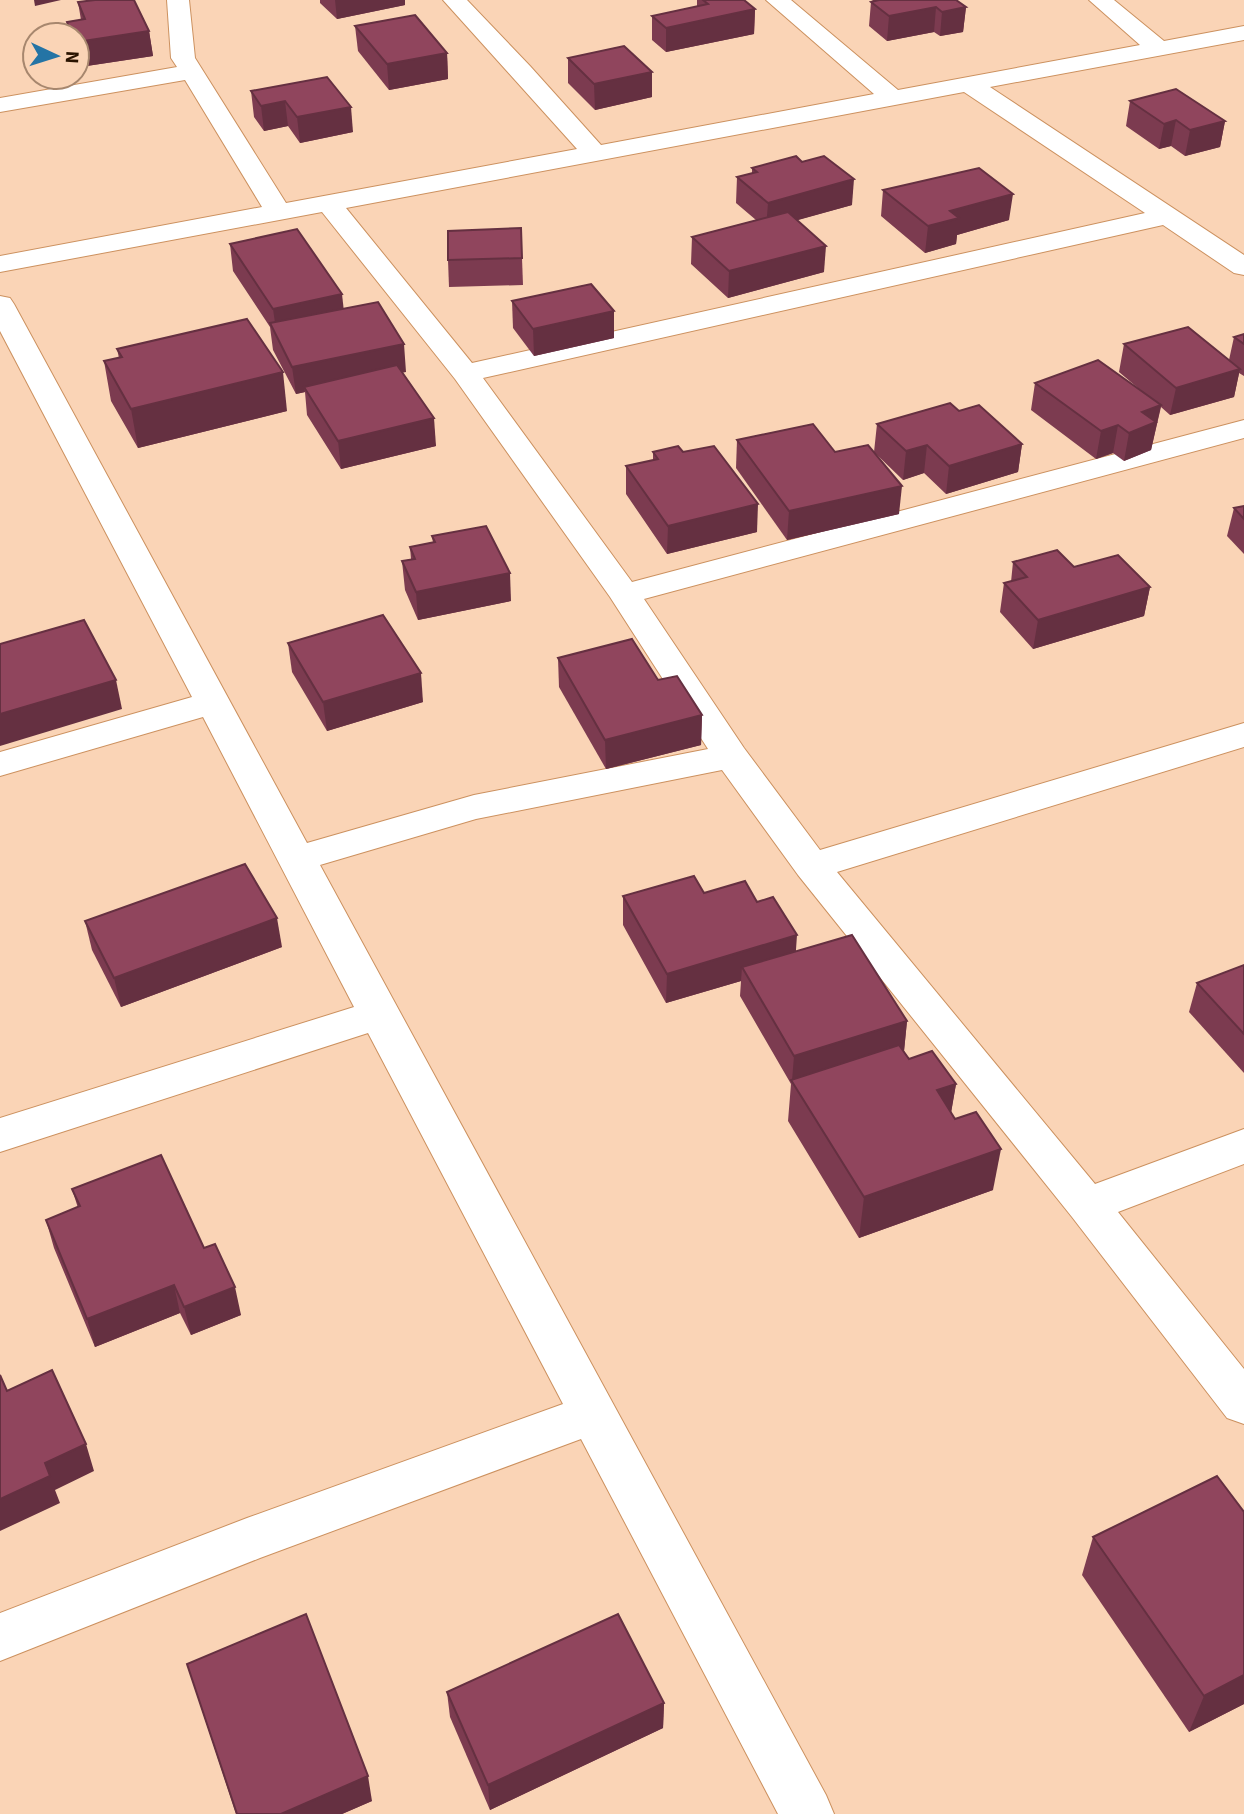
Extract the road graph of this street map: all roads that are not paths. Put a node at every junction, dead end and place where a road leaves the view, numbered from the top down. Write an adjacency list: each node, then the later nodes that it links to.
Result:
1 (178, 0): 7 (street)
2 (454, 0): 11 (street)
3 (777, 0): 9 (street)
4 (1100, 0): 6 (street)
5 (1239, 38): 6 (street)
6 (1157, 47): 8 (street)
7 (191, 72): 10 (street); 13 (street)
8 (968, 83): 9 (street); 14 (street)
9 (893, 98): 11 (street)
10 (0, 104)
11 (594, 153): 12 (street)
12 (329, 203): 13 (street); 18 (street)
13 (278, 212): 15 (street)
14 (1167, 216): 16 (street); 18 (street)
15 (0, 264)
16 (1244, 267)
17 (0, 304): 21 (street)
18 (465, 373): 20 (street)
19 (1244, 429): 20 (street)
20 (624, 594): 23 (street)
21 (214, 703): 24 (street); 25 (street)
22 (1244, 734): 26 (street)
23 (731, 756): 25 (street); 26 (street)
24 (0, 764)
25 (296, 859): 27 (street)
26 (811, 866): 30 (street)
27 (379, 1014): 28 (street); 32 (street)
28 (0, 1135)
29 (1244, 1146): 30 (street)
30 (1087, 1205): 31 (street)
31 (1244, 1404)
32 (593, 1414): 33 (street); 34 (street)
33 (0, 1637)
34 (807, 1814)

